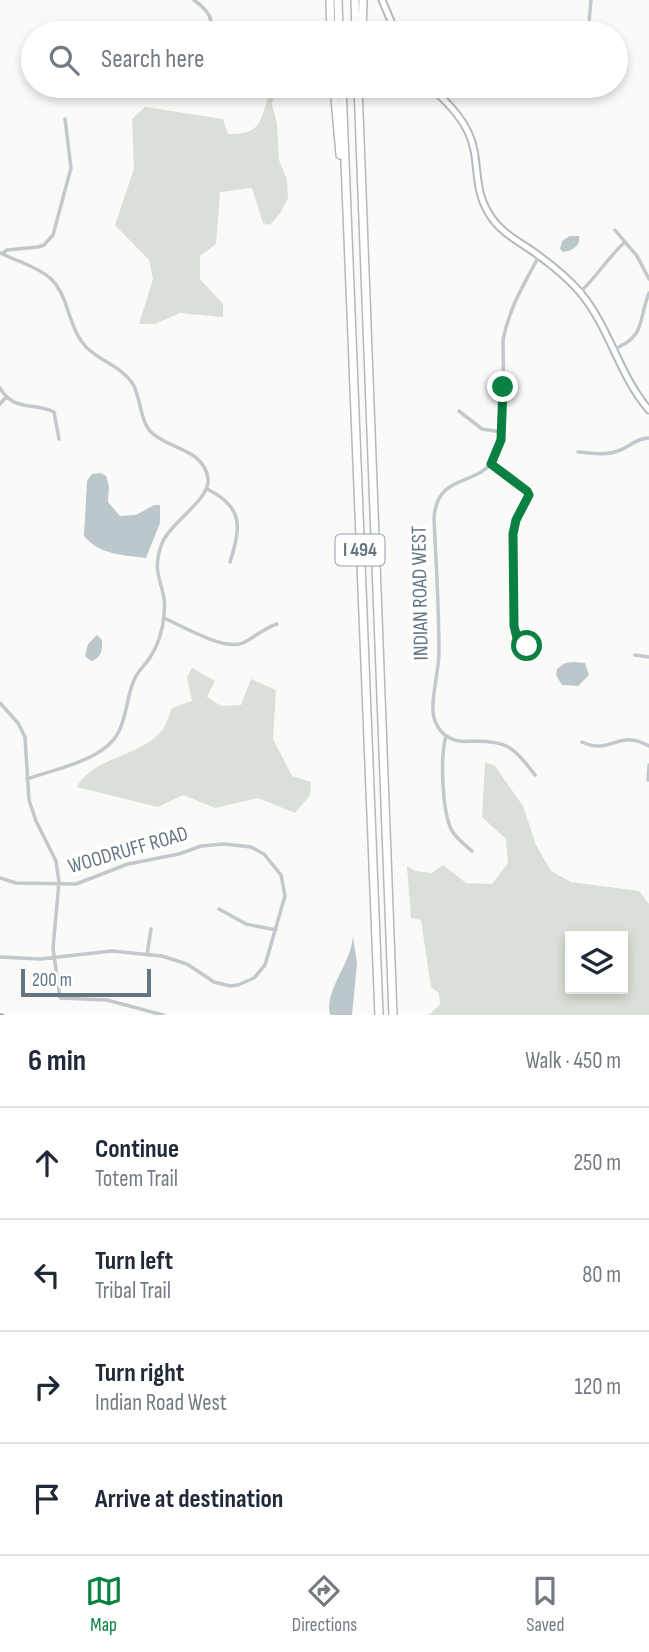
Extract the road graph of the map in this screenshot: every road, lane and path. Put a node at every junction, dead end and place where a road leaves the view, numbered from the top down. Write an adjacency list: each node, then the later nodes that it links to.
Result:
1 (194, 0): 8 (street)
2 (330, 0): 9 (highway)
3 (338, 0): 10 (highway)
4 (355, 0): 11 (highway)
5 (363, 0): 12 (highway)
6 (382, 0): 13 (street)
7 (591, 0): 14 (street)
8 (211, 21)
9 (331, 21)
10 (339, 21)
11 (356, 21)
12 (362, 21)
13 (391, 21)
14 (590, 21)
15 (335, 98): 20 (highway)
16 (342, 98): 20 (highway, I 494)
17 (359, 98): 65 (highway, I 494)
18 (441, 98): 24 (street)
19 (65, 119): 23 (street)
20 (344, 177): 64 (highway, I 494)
21 (615, 230): 22 (street)
22 (625, 242): 25 (street); 26 (street)
23 (2, 253): 39 (street)
24 (539, 256): 26 (street); 34 (street)
25 (649, 279)
26 (580, 292): 28 (street)
27 (649, 293): 28 (street)
28 (613, 350): 32 (street)
29 (0, 388): 30 (street)
30 (6, 397): 31 (street); 36 (street)
31 (0, 404)
32 (649, 410)
33 (459, 411): 34 (street)
34 (502, 432): 38 (street)
35 (649, 438): 37 (street)
36 (59, 439)
37 (578, 452)
38 (491, 464): 43 (street); 47 (street, INDIAN ROAD WEST)
39 (207, 489): 40 (street); 41 (street)
40 (230, 562)
41 (164, 618): 42 (street); 52 (street)
42 (277, 624)
43 (527, 646)
44 (635, 655): 45 (street)
45 (649, 657)
46 (0, 703): 52 (street)
47 (446, 736): 51 (street); 54 (street)
48 (582, 741): 49 (street)
49 (649, 746)
50 (649, 765): 53 (street)
51 (535, 775)
52 (27, 779): 56 (street)
53 (648, 780)
54 (472, 851)
55 (0, 878): 56 (street, WOODRUFF ROAD)
56 (59, 885): 59 (street, WOODRUFF ROAD); 62 (street)
57 (219, 909): 59 (street)
58 (151, 929): 60 (street)
59 (276, 930): 60 (street)
60 (147, 955): 62 (street)
61 (0, 957): 62 (street)
62 (54, 957): 63 (street)
63 (163, 1015)
64 (379, 1015)
65 (393, 1015)

